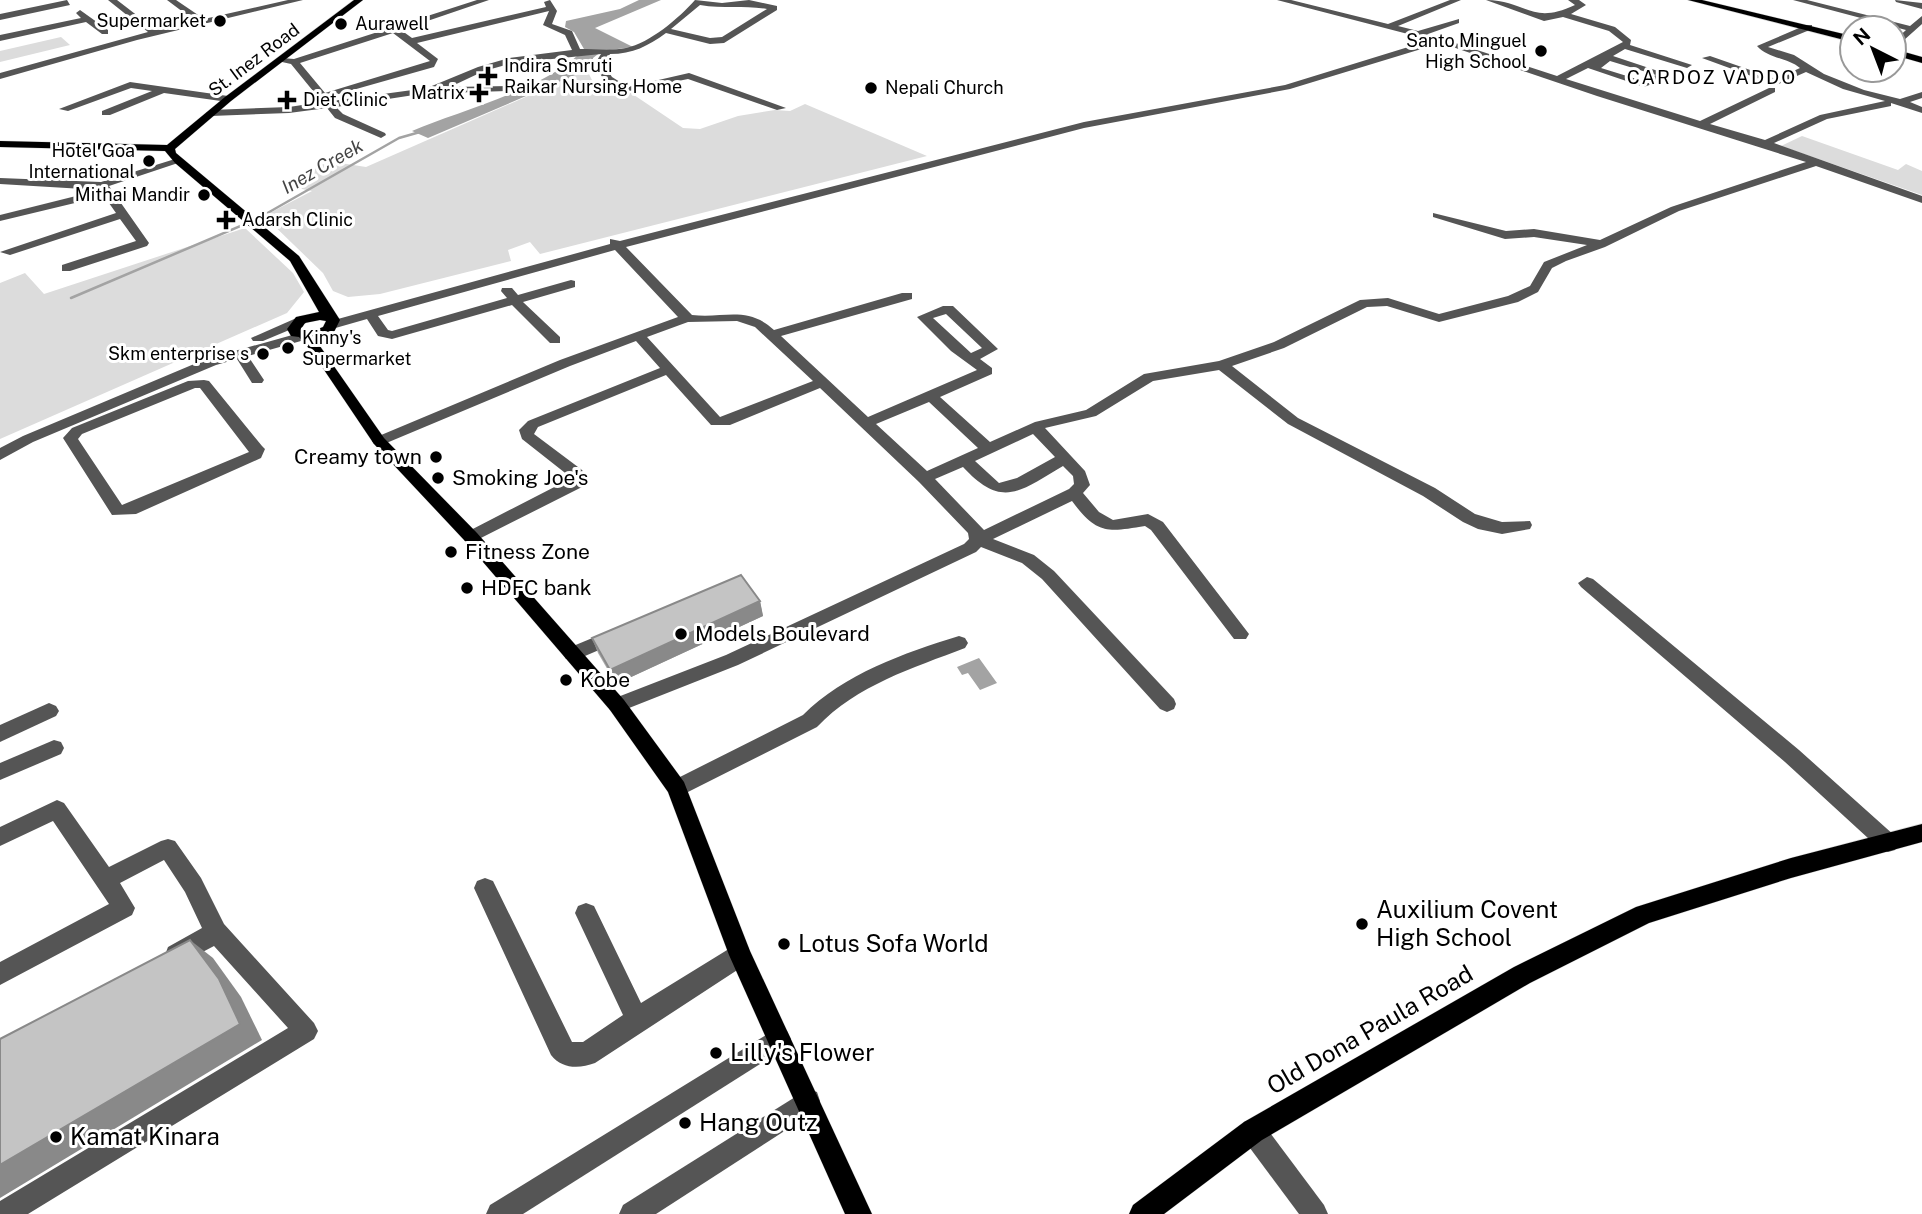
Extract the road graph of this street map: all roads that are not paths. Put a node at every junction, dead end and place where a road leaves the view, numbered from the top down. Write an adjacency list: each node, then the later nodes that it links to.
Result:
1 (112, 0): 33 (street)
2 (171, 0): 25 (street)
3 (239, 0): 19 (street)
4 (299, 0): 19 (street)
5 (359, 0): 44 (main road, St. Inez Road)
6 (485, 0): 28 (street)
7 (545, 0): 18 (street)
8 (1281, 0): 26 (street)
9 (1457, 0): 26 (street)
10 (1490, 0): 20 (street)
11 (1572, 0): 20 (street)
12 (1692, 0): 27 (main road)
13 (1797, 0): 29 (street)
14 (1899, 0): 17 (street)
15 (699, 1): 30 (street); 30 (street)
16 (64, 2): 21 (street); 22 (street)
17 (1922, 6)
18 (552, 8): 38 (street); 40 (street)
19 (253, 11): 25 (street)
20 (1564, 14): 39 (street)
21 (0, 18)
22 (88, 19): 31 (street); 36 (street)
23 (1922, 19): 29 (street)
24 (1456, 21): 34 (street)
25 (203, 23): 33 (street)
26 (1391, 26): 34 (street)
27 (1809, 27): 35 (main road); 47 (street)
28 (394, 29): 38 (street); 45 (street)
29 (1912, 29): 32 (street)
30 (664, 30): 41 (street)
31 (105, 33)
32 (1908, 33)
33 (155, 34): 48 (street)
34 (1419, 34): 37 (street)
35 (1838, 35)
36 (0, 38)
37 (1436, 39): 49 (street); 76 (street)
38 (412, 41): 56 (street)
39 (1623, 49): 42 (street); 46 (street)
40 (577, 52): 41 (street); 53 (street)
41 (607, 53): 58 (street)
42 (1609, 57): 42 (street); 49 (street)
43 (1707, 58): 47 (street)
44 (281, 60): 45 (street); 55 (main road, St. Inez Road)
45 (294, 62): 56 (street)
46 (1687, 65)
47 (1805, 69): 57 (street)
48 (0, 75)
49 (1558, 79): 63 (street)
50 (507, 88): 53 (street)
51 (1772, 90): 63 (street)
52 (160, 91): 55 (street); 59 (street); 61 (street)
53 (429, 91): 56 (street)
54 (1922, 95): 57 (street)
55 (228, 99): 62 (main road, St. Inez Road)
56 (324, 100): 62 (street); 64 (street)
57 (1901, 103): 60 (street); 66 (street)
58 (781, 108)
59 (64, 109)
60 (1922, 110)
61 (106, 113)
62 (211, 113): 67 (main road, St. Inez Road)
63 (1701, 124): 66 (street)
64 (381, 135)
65 (0, 144): 67 (main road)
66 (1766, 145): 69 (street)
67 (170, 148): 68 (main road)
68 (179, 161): 71 (street); 82 (main road)
69 (1817, 162): 72 (street); 77 (street)
70 (0, 181): 71 (street)
71 (104, 188): 73 (street); 75 (street)
72 (1922, 200)
73 (123, 214): 78 (street); 79 (street)
74 (1437, 215): 77 (street)
75 (0, 218)
76 (615, 244): 80 (street); 86 (street); 88 (street)
77 (1601, 244): 94 (street)
78 (6, 251)
79 (66, 268)
80 (496, 278): 84 (street); 85 (street)
81 (571, 284): 84 (street)
82 (314, 291): 87 (main road); 88 (main road)
83 (907, 296): 90 (street)
84 (513, 298): 85 (street); 91 (street)
85 (370, 314): 88 (street)
86 (687, 318): 89 (street); 90 (street)
87 (304, 319): 88 (main road); 88 (main road); 103 (street)
88 (320, 330): 92 (street); 102 (main road)
89 (638, 335): 95 (street); 102 (street)
90 (771, 335): 97 (street)
91 (555, 340)
92 (239, 352): 96 (street); 99 (street)
93 (971, 359): 98 (street)
94 (1222, 365): 101 (street); 110 (street)
95 (666, 370): 97 (street); 111 (street)
96 (257, 380)
97 (823, 382): 100 (street)
98 (929, 394): 100 (street); 104 (street)
99 (126, 405): 99 (street); 105 (street)
100 (867, 424): 108 (street)
101 (1035, 427): 104 (street); 106 (street)
102 (379, 441): 111 (main road)
103 (0, 446)
104 (989, 449): 107 (street)
105 (0, 456)
106 (1065, 458): 107 (street); 109 (street)
107 (965, 460): 108 (street)
108 (925, 478): 112 (street)
109 (1075, 493): 112 (street); 115 (street)
110 (1524, 525)
111 (471, 537): 117 (main road)
112 (978, 540): 118 (street); 119 (street)
113 (1587, 583): 127 (street)
114 (634, 628): 117 (street)
115 (1240, 634)
116 (959, 643): 124 (street)
117 (572, 654): 119 (main road)
118 (1167, 704)
119 (617, 705): 124 (main road)
120 (49, 711): 121 (street)
121 (0, 734)
122 (54, 748): 123 (street)
123 (0, 772)
124 (677, 788): 132 (main road)
125 (1922, 833): 127 (main road, Old Dona Paula Road)
126 (0, 836): 128 (street)
127 (1888, 843): 138 (main road, Old Dona Paula Road)
128 (104, 880): 131 (street); 134 (street)
129 (485, 888): 135 (street)
130 (586, 913): 135 (street)
131 (216, 932): 133 (street); 139 (street)
132 (740, 956): 135 (street); 136 (main road)
133 (156, 966)
134 (0, 974)
135 (637, 1019)
136 (779, 1039): 137 (main road); 140 (street)
137 (808, 1101): 141 (street); 142 (main road)
138 (1253, 1131): 143 (main road, Old Dona Paula Road); 144 (street)
139 (3, 1214)
140 (499, 1214)
141 (632, 1214)
142 (859, 1214)
143 (1142, 1214)
144 (1315, 1214)

